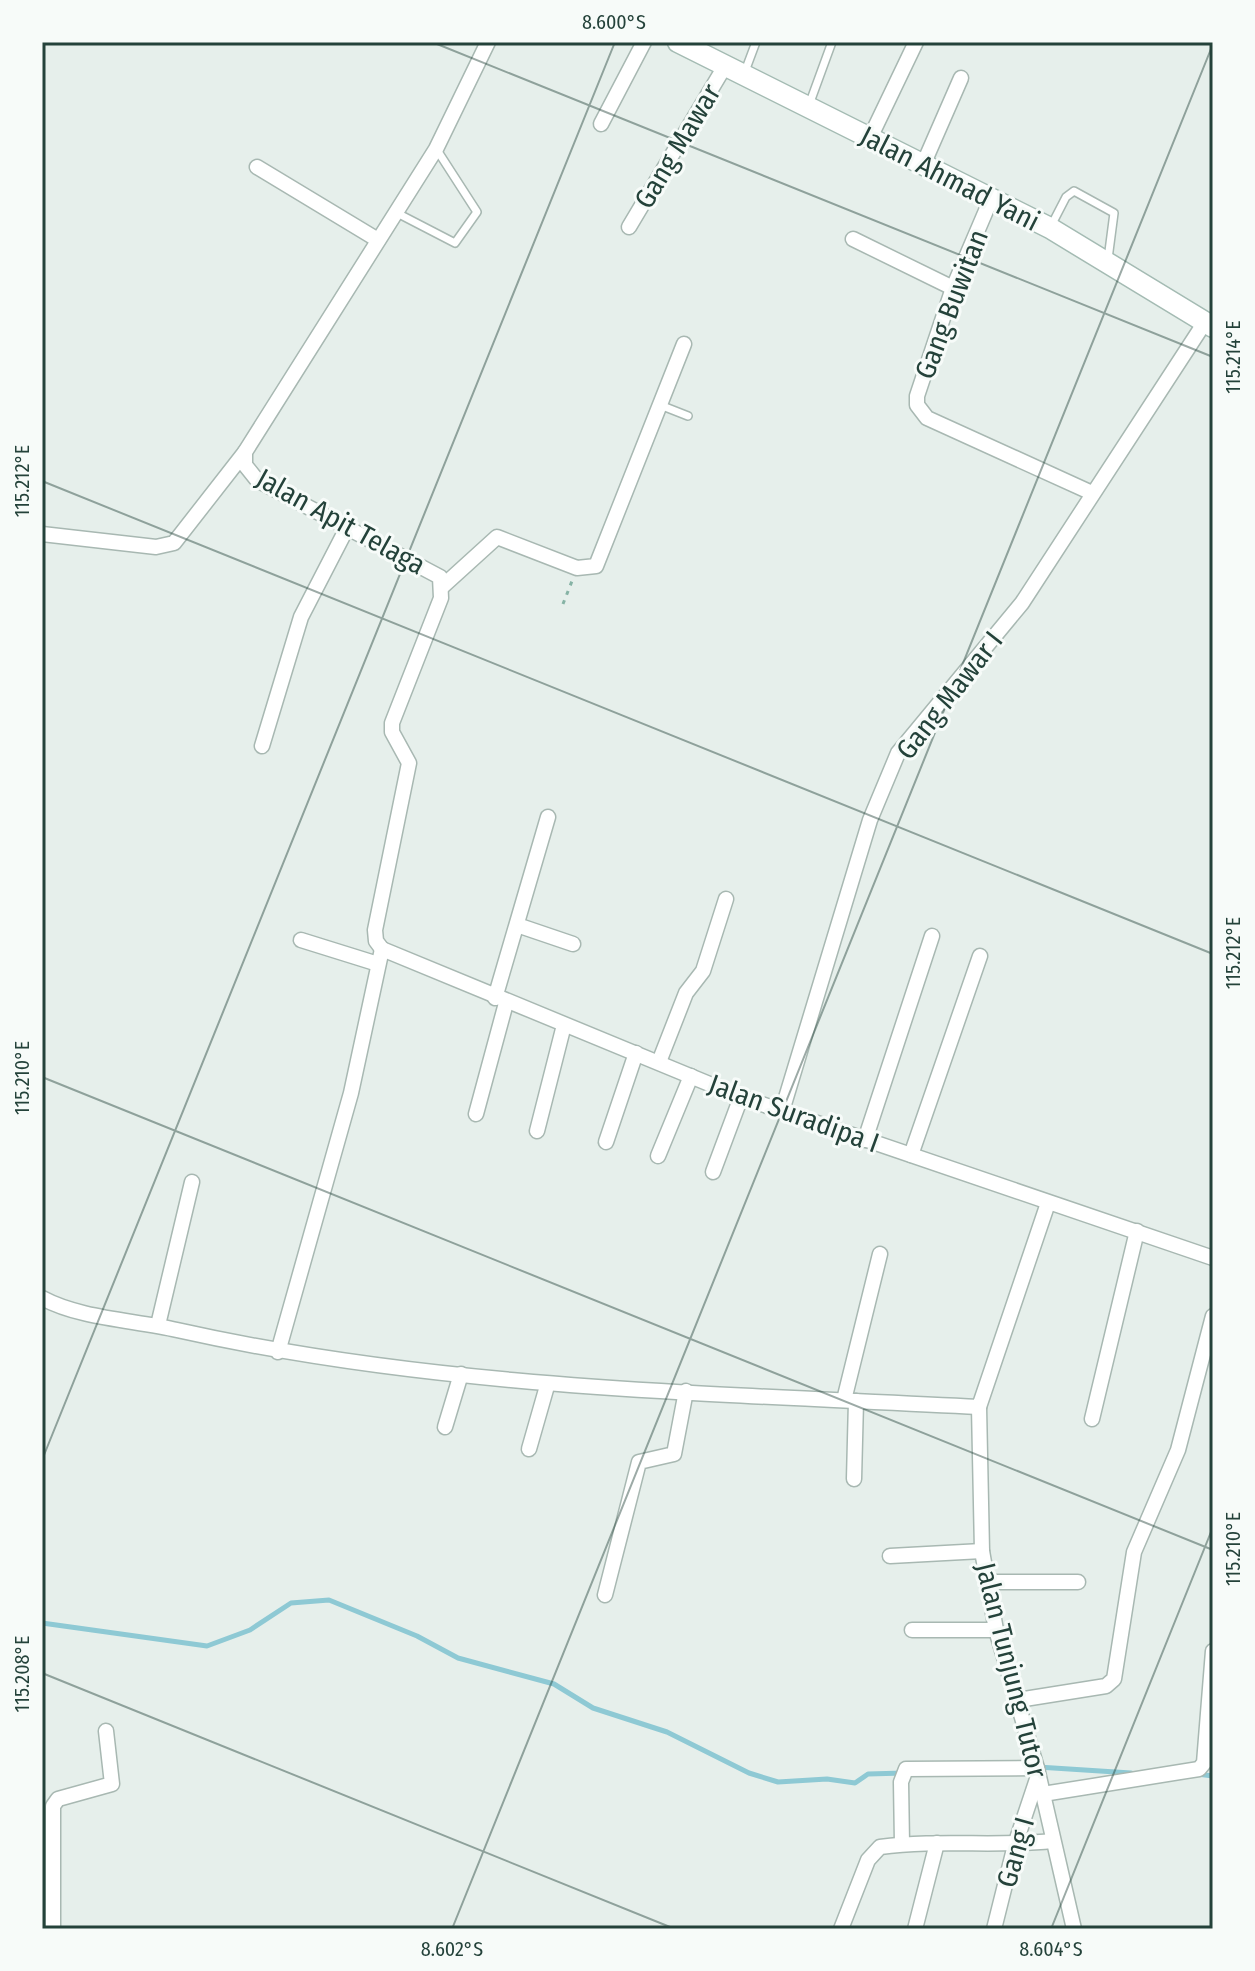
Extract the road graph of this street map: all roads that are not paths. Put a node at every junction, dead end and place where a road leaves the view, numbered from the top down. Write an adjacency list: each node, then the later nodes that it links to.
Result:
1 (488, 42): 12 (street, Jalan Apit Telaga)
2 (644, 42): 10 (street)
3 (678, 42): 7 (main road, Jalan Ahmad Yani)
4 (756, 42): 7 (lane)
5 (832, 42): 9 (lane)
6 (916, 42): 11 (street)
7 (734, 70): 9 (main road, Jalan Ahmad Yani); 17 (street, Gang Mawar)
8 (961, 78): 13 (street)
9 (808, 107): 11 (main road, Jalan Ahmad Yani)
10 (601, 124)
11 (870, 138): 13 (main road, Jalan Ahmad Yani)
12 (436, 149): 16 (street, Jalan Apit Telaga); 16 (lane)
13 (923, 165): 15 (main road, Jalan Ahmad Yani)
14 (257, 167): 20 (street)
15 (991, 199): 18 (main road, Jalan Ahmad Yani); 22 (street, Gang Buwitan)
16 (397, 213): 20 (street, Jalan Apit Telaga)
17 (629, 227)
18 (1050, 228): 21 (main road, Jalan Ahmad Yani); 21 (lane)
19 (853, 239): 22 (street)
20 (378, 240): 27 (street, Jalan Apit Telaga)
21 (1107, 261): 23 (main road, Jalan Ahmad Yani)
22 (953, 288): 28 (street, Gang Buwitan)
23 (1209, 325): 28 (street, Gang Mawar I)
24 (684, 344): 25 (street)
25 (660, 405): 26 (lane); 31 (street)
26 (688, 416)
27 (245, 452): 29 (street, Jalan Apit Telaga); 30 (street)
28 (1092, 493): 47 (street, Gang Mawar I)
29 (348, 526): 31 (street, Jalan Apit Telaga); 32 (street)
30 (42, 534)
31 (443, 586): 39 (street, Jalan Apit Telaga)
32 (262, 746)
33 (548, 817): 35 (street)
34 (726, 899): 44 (street)
35 (517, 925): 38 (street); 41 (street)
36 (932, 936): 50 (street)
37 (301, 940): 39 (street, Jalan Suradipa I)
38 (573, 944)
39 (380, 956): 41 (street, Jalan Suradipa I); 63 (street, Jalan Apit Telaga)
40 (980, 956): 52 (street)
41 (500, 1001): 42 (street, Jalan Suradipa I); 48 (street)
42 (564, 1025): 43 (street, Jalan Suradipa I); 49 (street)
43 (636, 1053): 44 (street, Jalan Suradipa I); 51 (street)
44 (659, 1062): 45 (street, Jalan Suradipa I)
45 (691, 1076): 46 (street, Jalan Suradipa I); 53 (street)
46 (741, 1097): 47 (street, Jalan Suradipa I); 54 (street)
47 (782, 1111): 50 (street, Jalan Suradipa I)
48 (476, 1114)
49 (537, 1131)
50 (865, 1140): 52 (street, Jalan Suradipa I)
51 (606, 1142)
52 (911, 1155): 56 (street, Jalan Suradipa I)
53 (658, 1156)
54 (713, 1172)
55 (192, 1182): 62 (street)
56 (1048, 1203): 57 (street, Jalan Suradipa I); 68 (street, Jalan Tunjung Tutor)
57 (1137, 1231): 59 (street, Jalan Suradipa I); 69 (street)
58 (880, 1254): 67 (street)
59 (1213, 1258)
60 (42, 1298): 62 (street)
61 (1213, 1316): 81 (street)
62 (158, 1325): 63 (street)
63 (278, 1352): 64 (street)
64 (461, 1374): 65 (street); 70 (street)
65 (547, 1386): 66 (street); 71 (street)
66 (686, 1391): 67 (street); 77 (street)
67 (850, 1400): 68 (street); 72 (street)
68 (979, 1407): 73 (street, Jalan Tunjung Tutor)
69 (1092, 1419)
70 (445, 1427)
71 (529, 1449)
72 (854, 1479)
73 (982, 1551): 74 (street); 75 (street, Jalan Tunjung Tutor)
74 (890, 1556)
75 (988, 1582): 76 (street); 79 (street, Jalan Tunjung Tutor)
76 (1078, 1582)
77 (605, 1595)
78 (912, 1630): 79 (street)
79 (996, 1630): 81 (street, Jalan Tunjung Tutor)
80 (1213, 1651): 84 (street)
81 (1018, 1700): 83 (street, Jalan Tunjung Tutor)
82 (106, 1731): 89 (street)
83 (1038, 1771): 84 (street, Jalan Tunjung Tutor); 87 (street); 88 (street, Gang I)
84 (1043, 1794): 85 (street, Jalan Tunjung Tutor)
85 (1052, 1841): 88 (street); 93 (street, Jalan Tunjung Tutor)
86 (937, 1843): 87 (street); 88 (street); 91 (street)
87 (902, 1844): 90 (street)
88 (1015, 1845): 92 (street, Gang I)
89 (53, 1929)
90 (841, 1929)
91 (915, 1929)
92 (994, 1929)
93 (1074, 1929)

